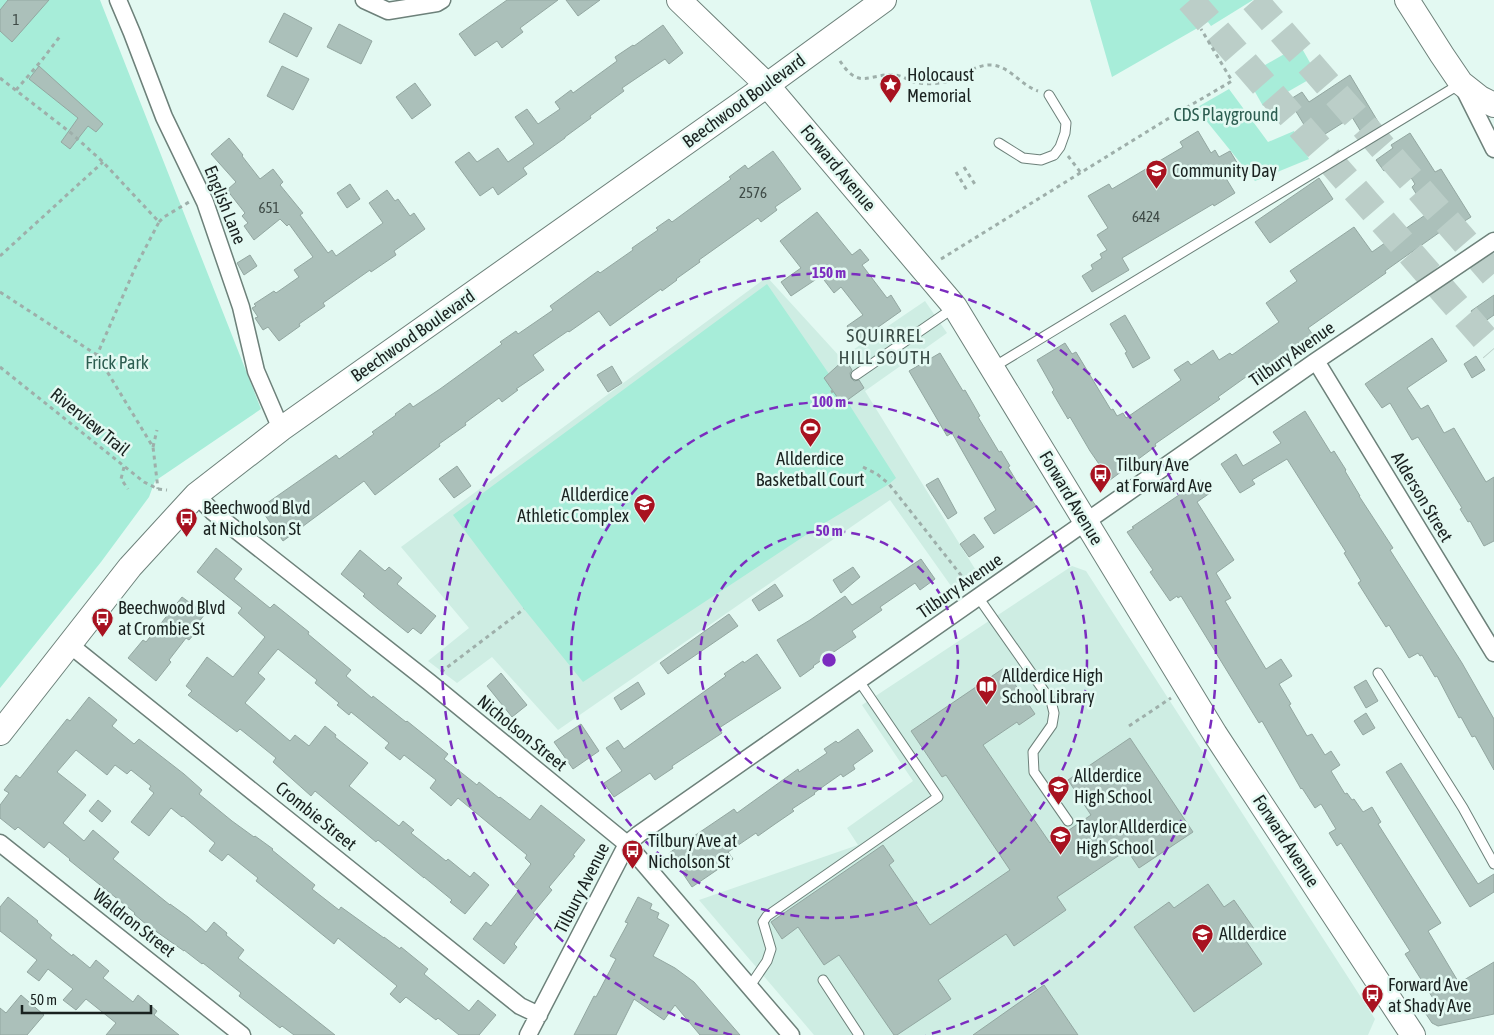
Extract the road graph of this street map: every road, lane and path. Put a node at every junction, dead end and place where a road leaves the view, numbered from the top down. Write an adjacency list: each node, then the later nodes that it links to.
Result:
1 (118, 0): 25 (street, English Lane)
2 (364, 0): 3 (street)
3 (442, 0)
4 (679, 0): 12 (street, Forward Avenue)
5 (884, 0): 12 (street, Beechwood Boulevard)
6 (1407, 0): 11 (street)
7 (1201, 29): 22 (path)
8 (60, 35): 13 (path)
9 (840, 61): 14 (path)
10 (0, 78): 13 (path)
11 (1461, 83): 15 (street); 17 (street); 35 (lane)
12 (767, 85): 31 (street, Forward Avenue); 37 (street, Beechwood Boulevard)
13 (16, 90): 19 (path)
14 (1045, 94): 16 (lane)
15 (1494, 105)
16 (999, 143)
17 (1494, 149)
18 (1066, 154): 22 (path)
19 (103, 162): 26 (path); 28 (path)
20 (964, 167): 23 (path)
21 (956, 172): 24 (path)
22 (1081, 173): 29 (path)
23 (976, 186)
24 (968, 192)
25 (205, 202): 26 (path); 37 (street, English Lane)
26 (159, 222): 32 (path)
27 (1494, 241): 33 (street, Tilbury Avenue)
28 (0, 256)
29 (940, 260)
30 (0, 292): 32 (path)
31 (955, 307): 35 (street, Forward Avenue); 36 (lane)
32 (97, 355): 39 (path)
33 (1316, 361): 46 (street, Tilbury Avenue); 50 (street, Alderson Street)
34 (0, 367): 41 (path, Riverview Trail)
35 (992, 368): 46 (street, Forward Avenue)
36 (856, 375)
37 (281, 429): 45 (street, Beechwood Boulevard)
38 (157, 430): 39 (path)
39 (153, 447): 43 (path)
40 (863, 466): 47 (path)
41 (124, 467): 42 (path); 43 (path, Riverview Trail)
42 (128, 489)
43 (158, 489): 44 (path, Riverview Trail)
44 (167, 490)
45 (196, 495): 49 (street, Beechwood Boulevard); 53 (street, Nicholson Street)
46 (1086, 522): 47 (street, Tilbury Avenue); 68 (street, Forward Avenue)
47 (978, 597): 52 (street, Tilbury Avenue); 57 (lane)
48 (524, 609): 53 (path)
49 (70, 645): 56 (street, Beechwood Boulevard); 63 (street, Crombie Street)
50 (1494, 652)
51 (1378, 673): 60 (lane)
52 (859, 681): 59 (street, Tilbury Avenue); 62 (lane)
53 (429, 682): 59 (street, Nicholson Street)
54 (1172, 698): 55 (path)
55 (1129, 726)
56 (0, 733)
57 (1068, 821)
58 (0, 843): 64 (street, Waldron Street)
59 (627, 844): 62 (street, Nicholson Street); 63 (street, Tilbury Avenue)
60 (1494, 864)
61 (824, 980): 67 (lane)
62 (750, 986): 66 (street, Nicholson Street)
63 (539, 1015): 65 (street, Tilbury Avenue)
64 (242, 1035)
65 (528, 1035)
66 (791, 1035)
67 (860, 1035)
68 (1413, 1035)

